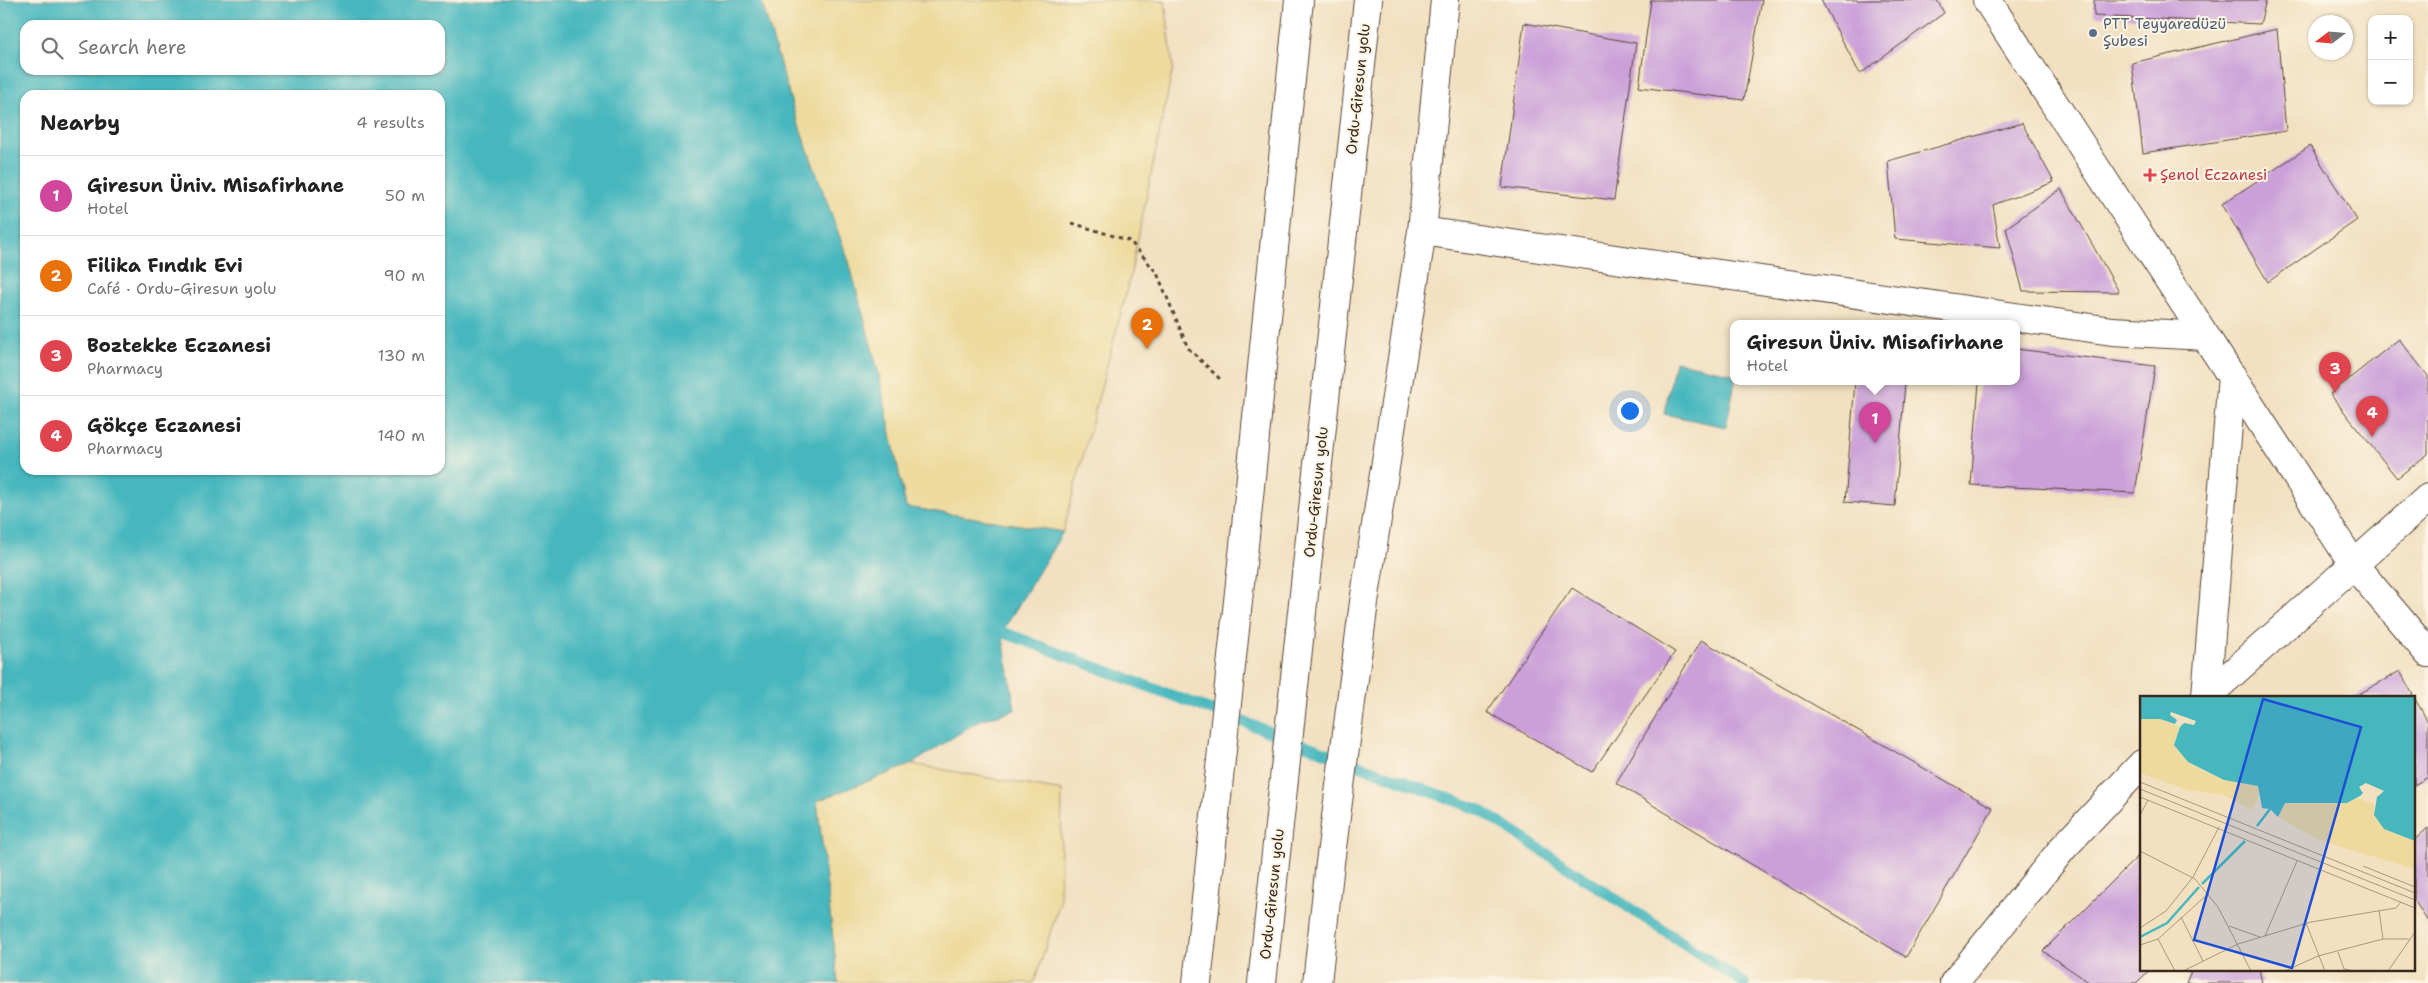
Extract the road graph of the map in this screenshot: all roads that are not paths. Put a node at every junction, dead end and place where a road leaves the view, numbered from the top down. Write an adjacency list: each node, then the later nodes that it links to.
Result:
1 (1299, 0): 14 (main road)
2 (1368, 0): 15 (main road, Ordu-Giresun yolu)
3 (1445, 0): 5 (main road)
4 (1987, 0): 6 (main road)
5 (1422, 231): 6 (main road); 16 (main road)
6 (2205, 336): 7 (main road)
7 (2232, 376): 9 (main road); 11 (main road)
8 (2428, 498): 9 (main road)
9 (2354, 565): 10 (main road); 11 (main road)
10 (2428, 653)
11 (2206, 696)
12 (2140, 766): 13 (main road)
13 (1960, 981)
14 (1197, 983)
15 (1262, 983)
16 (1317, 983)

